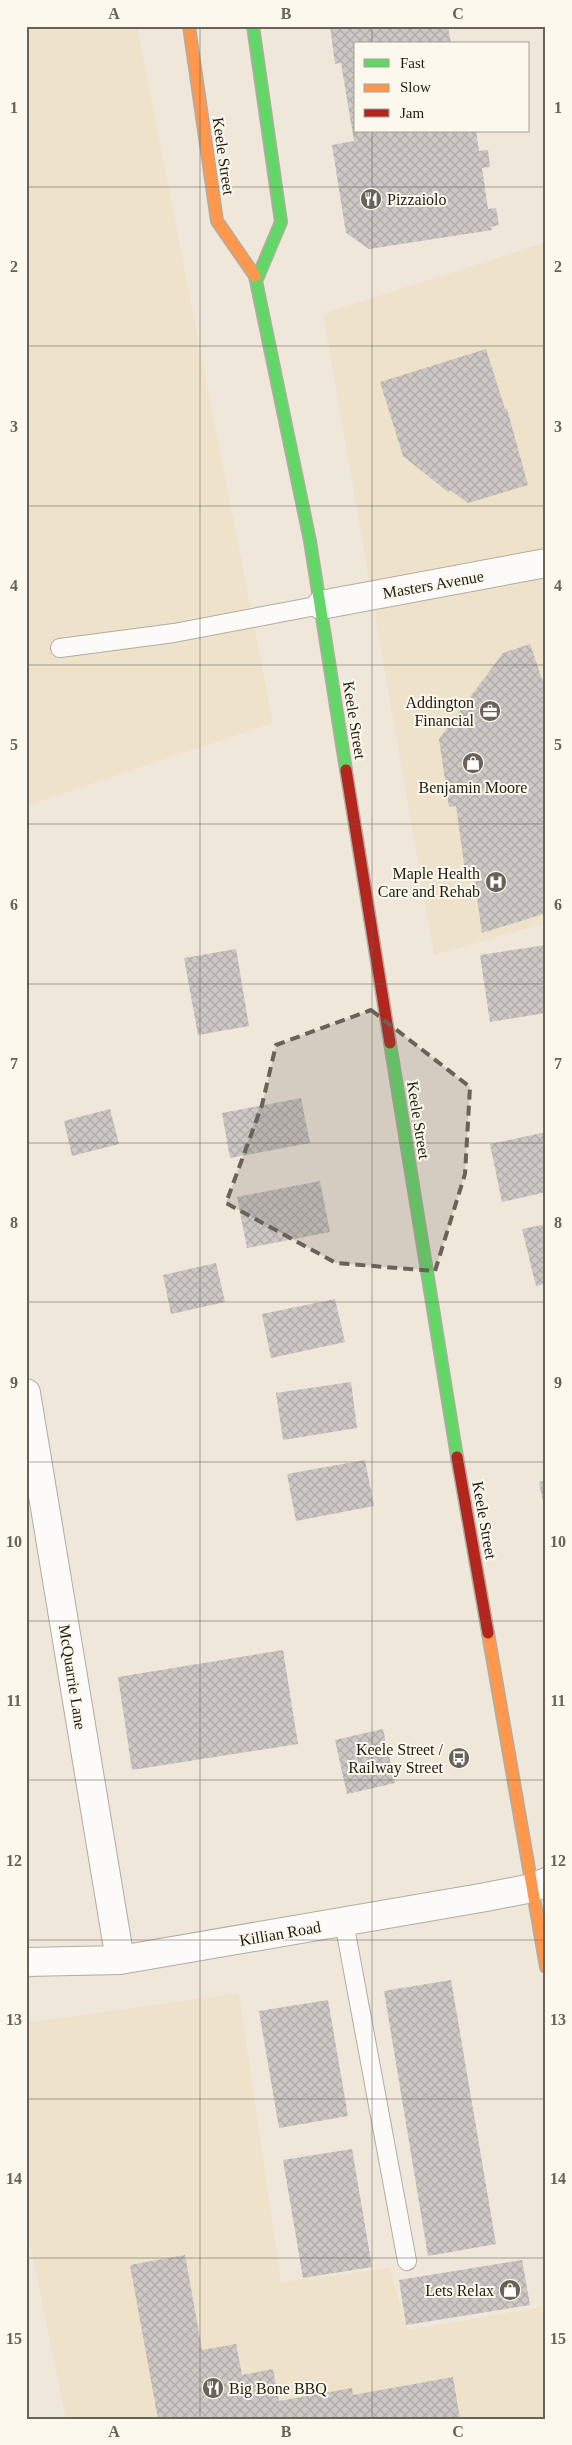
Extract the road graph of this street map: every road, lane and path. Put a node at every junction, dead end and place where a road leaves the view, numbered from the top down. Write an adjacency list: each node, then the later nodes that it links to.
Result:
1 (188, 26): 3 (main road, Keele Street)
2 (253, 26): 3 (main road)
3 (257, 279): 5 (main road, Keele Street)
4 (546, 563): 5 (street, Masters Avenue)
5 (320, 605): 6 (lane); 9 (main road, Keele Street)
6 (60, 648)
7 (26, 1393): 8 (street, McQuarrie Lane)
8 (30, 1447): 11 (street, McQuarrie Lane)
9 (539, 1885): 10 (street, Killian Road); 13 (main road, Keele Street)
10 (344, 1922): 11 (street, Killian Road); 14 (lane)
11 (120, 1960): 12 (street, Killian Road)
12 (26, 1962)
13 (546, 1967)
14 (407, 2261)

